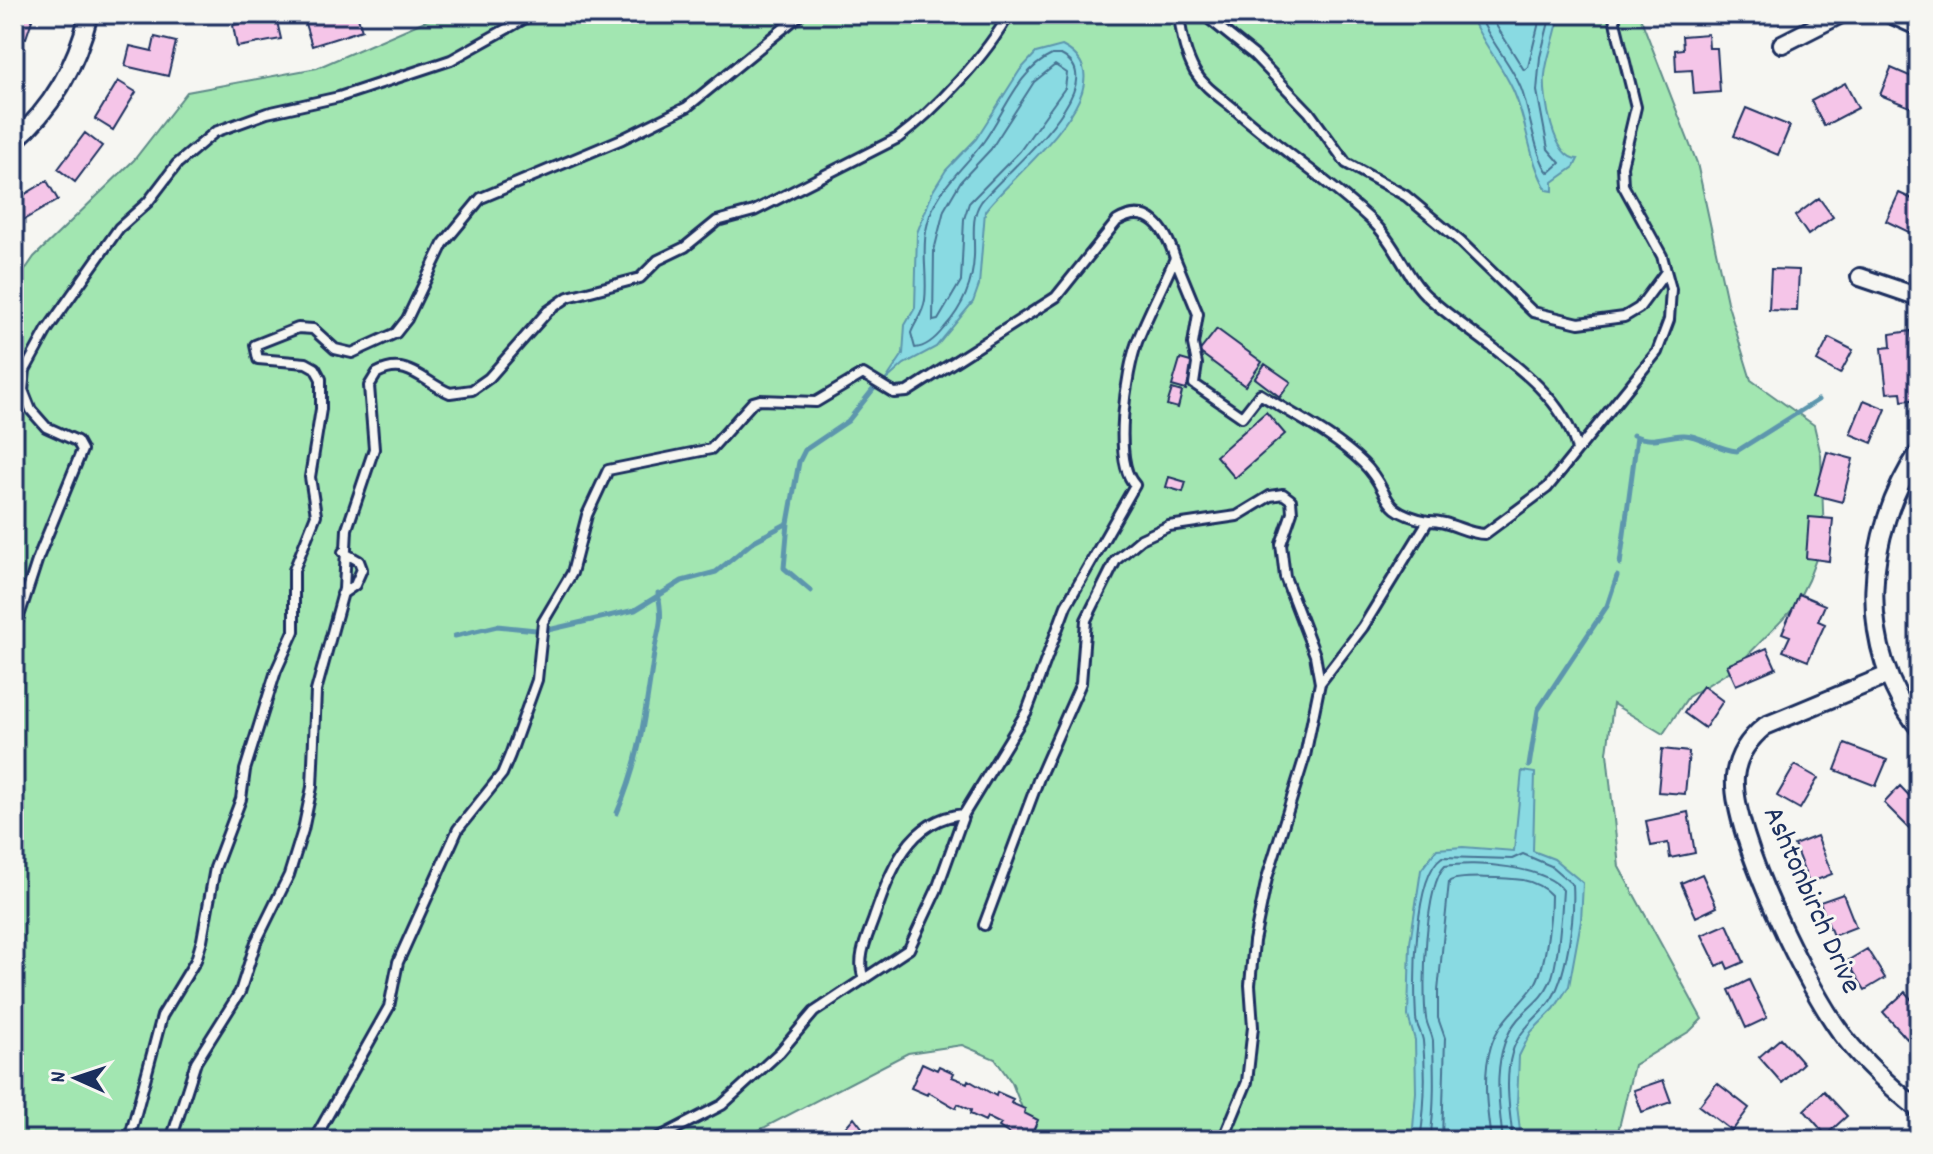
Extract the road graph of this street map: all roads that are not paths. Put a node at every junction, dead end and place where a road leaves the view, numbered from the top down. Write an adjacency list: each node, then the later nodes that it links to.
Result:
1 (89, 14): 12 (street)
2 (533, 14): 22 (lane)
3 (801, 14): 30 (lane)
4 (1009, 14): 20 (lane)
5 (1179, 14): 17 (lane)
6 (1203, 14): 14 (lane)
7 (1613, 14): 14 (lane)
8 (1841, 14): 11 (street)
9 (1890, 14): 10 (street)
10 (1919, 27)
11 (1782, 44)
12 (14, 141)
13 (1175, 258): 19 (lane); 26 (lane); 32 (lane)
14 (1665, 273): 17 (lane)
15 (1860, 277): 16 (street)
16 (1919, 297)
17 (1577, 450): 19 (lane)
18 (1919, 452): 23 (street)
19 (1428, 521): 24 (lane)
20 (343, 552): 21 (lane); 21 (lane)
21 (342, 594): 31 (lane)
22 (14, 632)
23 (1888, 675): 25 (street); 29 (street, Ashtonbirch Drive)
24 (1320, 683): 27 (lane); 34 (lane)
25 (1919, 728)
26 (964, 814): 28 (lane); 28 (lane)
27 (984, 925)
28 (863, 977): 33 (lane)
29 (1919, 1110)
30 (129, 1140)
31 (171, 1140)
32 (314, 1140)
33 (654, 1140)
34 (1223, 1140)

